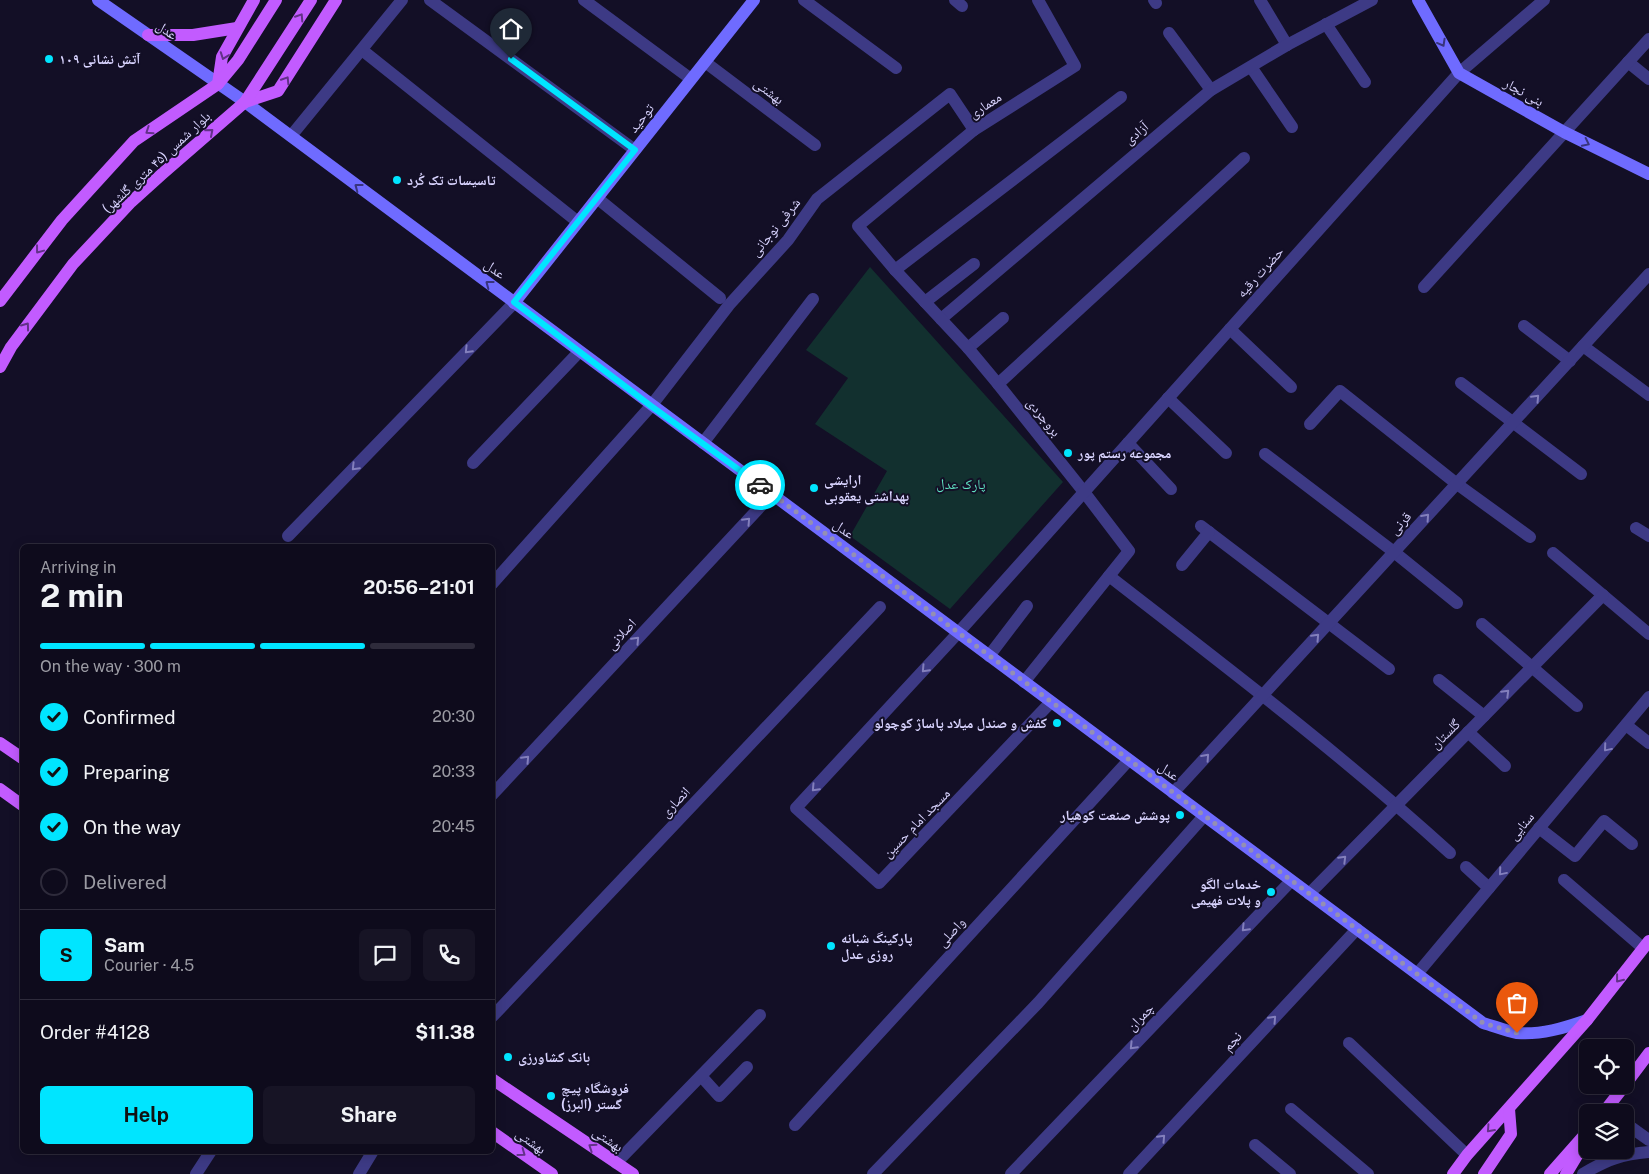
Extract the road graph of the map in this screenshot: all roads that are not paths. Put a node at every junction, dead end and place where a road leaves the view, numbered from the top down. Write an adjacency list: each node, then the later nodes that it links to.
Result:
1 (98, 0): 19 (street, عدل)
2 (254, 0): 17 (main road)
3 (276, 0): 31 (main road, بلوار شمس (۴۵ متری گلشهر))
4 (311, 0): 34 (main road, بلوار شمس (۴۵ متری گلشهر), one-way to 4)
5 (336, 0): 34 (main road, one-way to 5)
6 (402, 0): 22 (street)
7 (430, 0): 40 (street)
8 (584, 0): 28 (street)
9 (753, 0): 23 (street, توحید)
10 (804, 0): 26 (street)
11 (1038, 0): 36 (street, معماری)
12 (1260, 0): 21 (street)
13 (1418, 0): 27 (street, one-way to 27)
14 (1544, 0): 27 (street, حضرت رقیه)
15 (1368, 1): 16 (street, آزادی)
16 (1326, 24): 21 (street, آزادی); 30 (street)
17 (237, 28): 19 (main road); 31 (main road, one-way to 31)
18 (1169, 33): 32 (street)
19 (148, 35): 31 (street, عدل)
20 (1649, 39): 24 (street)
21 (1287, 45): 25 (street, آزادی)
22 (362, 50): 38 (street); 44 (street)
23 (705, 62): 28 (street, توحید); 39 (street, بهشتی)
24 (1628, 62): 29 (street); 37 (street)
25 (1251, 67): 32 (street, آزادی); 35 (street)
26 (896, 68)
27 (1459, 73): 37 (street, بنی نجار); 58 (street, حضرت رقیه)
28 (691, 79): 40 (street, توحید)
29 (1649, 79)
30 (1365, 82)
31 (218, 84): 34 (street, عدل); 52 (main road, بلوار شمس (۴۵ متری گلشهر), one-way to 52)
32 (1211, 90): 56 (street, آزادی)
33 (1121, 97): 47 (street)
34 (245, 102): 38 (street, عدل); 63 (main road, بلوار شمس (۴۵ متری گلشهر), one-way to 34)
35 (1292, 127)
36 (974, 130): 45 (street, معماری); 69 (street, شرفی نوجانی)
37 (1564, 132): 42 (street, بنی نجار, one-way to 42); 49 (street)
38 (290, 136): 53 (street, عدل, one-way to 38)
39 (815, 145)
40 (635, 150): 43 (street, توحید)
41 (1244, 158): 65 (street)
42 (1649, 174)
43 (597, 198): 44 (street, توحید); 50 (street)
44 (578, 222): 53 (street, توحید)
45 (858, 226): 47 (street, بروجردی)
46 (974, 264): 54 (street)
47 (895, 270): 54 (street, بروجردی)
48 (1649, 274): 59 (street, قرنی)
49 (1424, 287)
50 (720, 298)
51 (813, 299): 72 (street)
52 (0, 301)
53 (514, 302): 61 (street, عدل); 83 (street, one-way to 83)
54 (925, 302): 56 (street, بروجردی)
55 (1003, 318): 60 (street)
56 (941, 319): 60 (street, بروجردی)
57 (1524, 326): 62 (street)
58 (1230, 329): 66 (street); 68 (street, حضرت رقیه)
59 (1583, 346): 62 (street, قرنی); 67 (street)
60 (968, 348): 65 (street, بروجردی)
61 (579, 352): 69 (street, عدل); 76 (street)
62 (1570, 361): 70 (street, قرنی, one-way to 62)
63 (0, 367)
64 (1461, 383): 70 (street)
65 (998, 384): 80 (street, بروجردی)
66 (1292, 387)
67 (1649, 396)
68 (1168, 398): 73 (street, حضرت رقیه); 74 (street)
69 (651, 406): 72 (street, عدل); 90 (street, شرفی نوجانی)
70 (1514, 422): 77 (street); 78 (street, قرنی)
71 (1310, 424): 78 (street)
72 (703, 443): 81 (street, عدل)
73 (1128, 443): 79 (street); 80 (street, حضرت رقیه)
74 (1226, 454)
75 (1264, 454): 86 (street)
76 (473, 463)
77 (1581, 474)
78 (1457, 484): 85 (street); 86 (street, قرنی, one-way to 78)
79 (1170, 489)
80 (1084, 492): 89 (street, بروجردی); 97 (street, حضرت رقیه)
81 (772, 494): 97 (street, عدل); 117 (street, اصلانی, one-way to 81)
82 (1636, 528): 84 (street)
83 (288, 536)
84 (1649, 536)
85 (1530, 538)
86 (1394, 552): 92 (street); 95 (street, قرنی)
87 (1554, 552): 91 (street)
88 (1182, 565): 95 (street)
89 (1109, 576): 103 (street, بروجردی); 104 (street)
90 (495, 581)
91 (1603, 595): 98 (street); 100 (street, گلستان)
92 (1457, 603)
93 (1027, 606): 99 (street)
94 (880, 608): 134 (street, انصاری)
95 (1329, 623): 101 (street); 104 (street, قرنی, one-way to 95)
96 (1482, 624): 100 (street)
97 (958, 633): 99 (street, عدل); 121 (street, حضرت رقیه, one-way to 121)
98 (1649, 634)
99 (989, 656): 103 (street, عدل)
100 (1532, 667): 107 (street); 108 (street, گلستان, one-way to 100)
101 (1389, 669)
102 (1439, 680): 108 (street)
103 (1024, 682): 106 (street, عدل)
104 (1263, 695): 118 (street, قرنی, one-way to 104); 120 (street)
105 (1649, 697): 109 (street, سنایی)
106 (1051, 702): 114 (street, عدل); 121 (street, مسجد امام حسین)
107 (1577, 706)
108 (1484, 716): 110 (street, گلستان)
109 (1626, 725): 112 (street); 123 (street, سنایی, one-way to 123)
110 (1468, 732): 115 (street); 120 (street, گلستان)
111 (0, 742): 113 (main road)
112 (1649, 743)
113 (20, 757)
114 (1129, 760): 118 (street, عدل); 145 (street, واصلی)
115 (1505, 766)
116 (0, 789): 119 (main road)
117 (495, 792)
118 (1174, 793): 122 (street, عدل)
119 (20, 803)
120 (1397, 804): 125 (street); 130 (street, گلستان, one-way to 120)
121 (796, 808)
122 (1204, 816): 128 (street, عدل); 161 (street)
123 (1539, 828): 124 (street); 129 (street, سنایی, one-way to 129)
124 (1632, 844)
125 (1450, 853)
126 (1466, 867): 129 (street)
127 (1564, 880): 132 (street)
128 (1291, 881): 130 (street, عدل); 162 (street, چمران, one-way to 162)
129 (1489, 888): 133 (street, سنایی)
130 (1309, 894): 131 (street, عدل)
131 (1357, 929): 133 (street, عدل); 163 (street, نجم, one-way to 131)
132 (1646, 945): 136 (main road, one-way to 136)
133 (1417, 974): 136 (street, عدل)
134 (495, 1014)
135 (760, 1015): 141 (street)
136 (1587, 1020): 144 (main road)
137 (1349, 1043): 155 (street)
138 (1649, 1053): 140 (main road)
139 (747, 1067): 141 (street)
140 (1634, 1073)
141 (701, 1076): 156 (street)
142 (495, 1081): 156 (main road, بهشتى, one-way to 142)
143 (1291, 1109): 165 (street)
144 (1508, 1109): 155 (main road, one-way to 155); 167 (main road)
145 (795, 1125)
146 (1634, 1129): 148 (street)
147 (495, 1134): 159 (main road, بهشتی, one-way to 159)
148 (1649, 1140)
149 (1579, 1141): 168 (main road)
150 (1256, 1144): 164 (street)
151 (1649, 1152): 170 (street)
152 (1579, 1153): 169 (main road)
153 (209, 1154): 157 (street)
154 (371, 1154): 158 (street)
155 (1466, 1156): 166 (main road)
156 (616, 1163): 160 (main road, بهشتى)
157 (196, 1174)
158 (359, 1174)
159 (552, 1174)
160 (633, 1174)
161 (872, 1174)
162 (1011, 1174)
163 (1128, 1174)
164 (1290, 1174)
165 (1368, 1174)
166 (1453, 1174)
167 (1484, 1174)
168 (1550, 1174)
169 (1566, 1174)
170 (1583, 1174)

